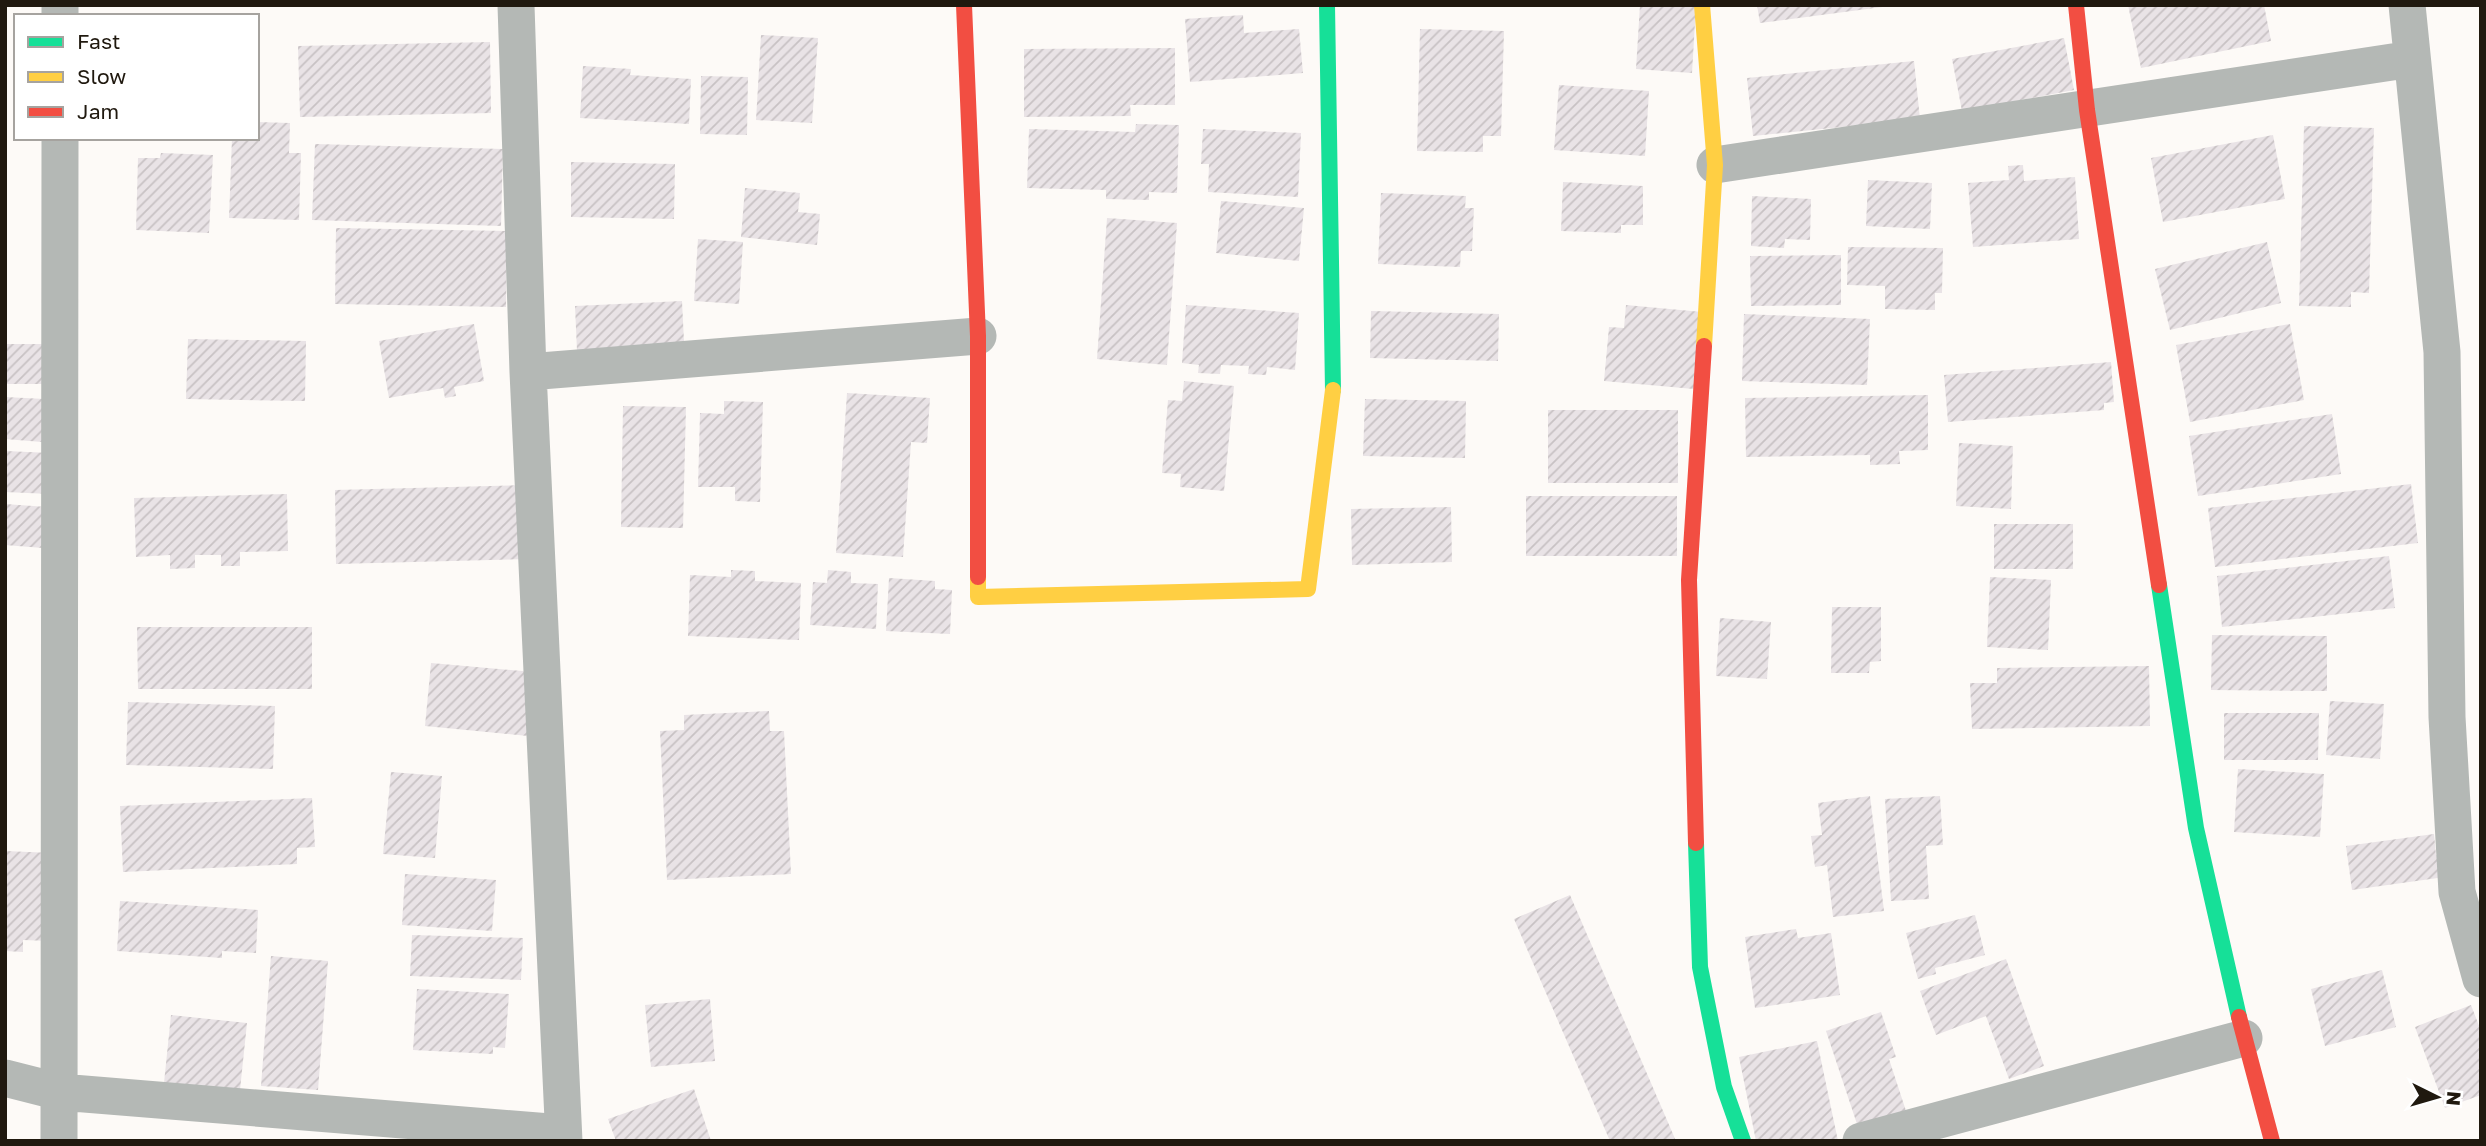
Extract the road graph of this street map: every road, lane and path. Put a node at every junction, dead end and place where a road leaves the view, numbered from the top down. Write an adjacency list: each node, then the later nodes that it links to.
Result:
1 (516, 5): 12 (street)
2 (964, 5): 11 (street)
3 (1327, 5): 11 (street)
4 (1702, 5): 10 (street)
5 (2076, 5): 8 (street)
6 (2407, 5): 7 (street)
7 (2412, 59): 8 (street); 13 (street)
8 (2087, 110): 10 (street); 14 (street)
9 (60, 140): 16 (street)
10 (1715, 165): 19 (street)
11 (978, 336): 12 (street)
12 (528, 372): 17 (street)
13 (2481, 979)
14 (2244, 1038): 20 (street); 21 (street)
15 (5, 1078): 16 (street)
16 (60, 1092): 17 (street); 18 (street)
17 (563, 1137)
18 (59, 1141)
19 (1743, 1141)
20 (1861, 1141)
21 (2272, 1141)

